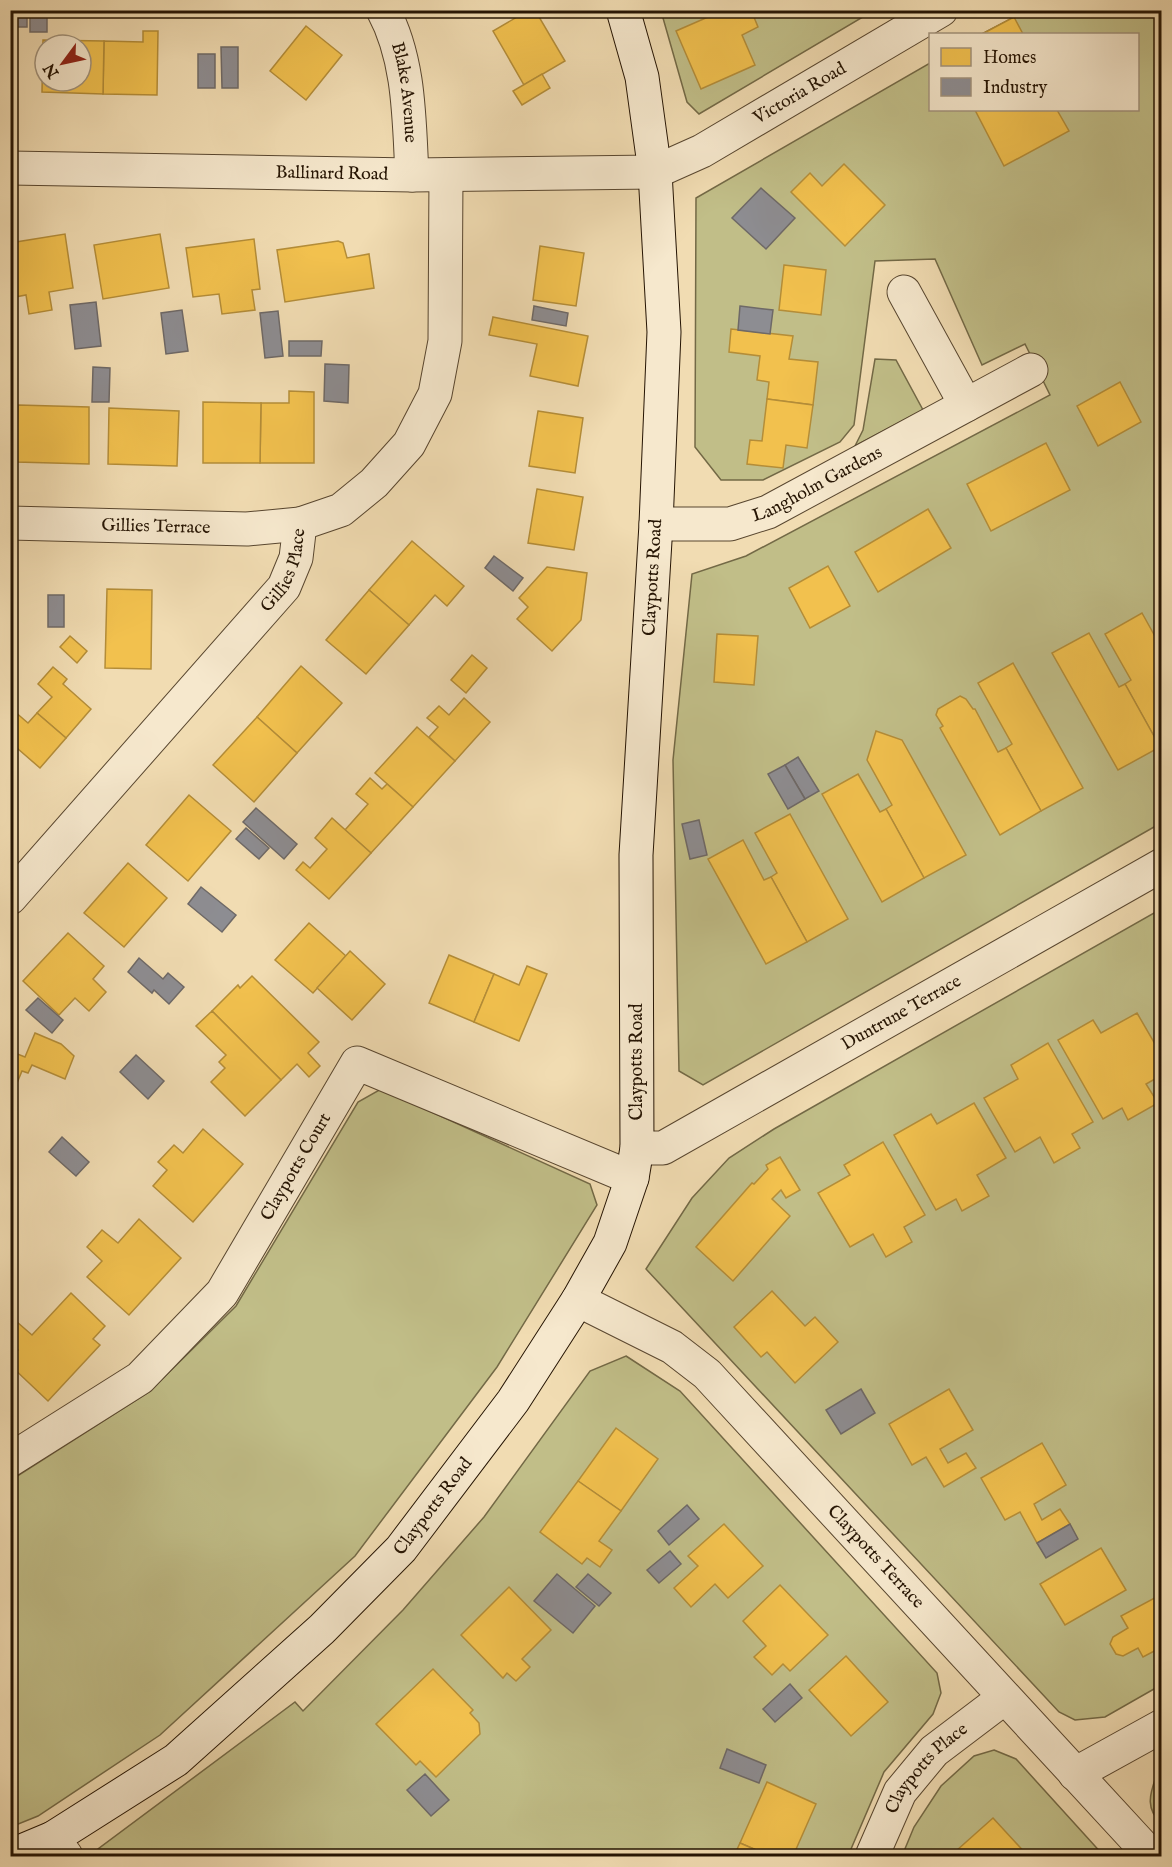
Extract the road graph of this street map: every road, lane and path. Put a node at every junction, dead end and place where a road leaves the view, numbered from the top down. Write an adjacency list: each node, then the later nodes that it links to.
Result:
1 (383, 10): 6 (street, Blake Avenue)
2 (623, 10): 5 (street, Claypotts Road)
3 (934, 12): 5 (street, Victoria Road)
4 (10, 168): 6 (street, Ballinard Road)
5 (655, 172): 7 (street, Ballinard Road); 13 (street, Claypotts Road)
6 (412, 175): 7 (street, Ballinard Road)
7 (446, 175): 12 (street, Gillies Place)
8 (904, 292): 10 (street)
9 (1030, 370): 10 (street, Langholm Gardens)
10 (966, 405): 13 (street, Langholm Gardens)
11 (10, 523): 12 (street, Gillies Terrace)
12 (300, 524): 15 (street, Gillies Place)
13 (656, 524): 16 (street, Claypotts Road)
14 (1161, 865): 16 (street, Duntrune Terrace)
15 (10, 898)
16 (635, 1163): 17 (street, Claypotts Road); 18 (street, Claypotts Court)
17 (578, 1300): 19 (street, Claypotts Terrace); 22 (street, Claypotts Road)
18 (10, 1460)
19 (1004, 1698): 21 (street, Claypotts Terrace); 25 (street, Claypotts Place)
20 (1161, 1726): 21 (street)
21 (1076, 1774): 23 (street, Claypotts Terrace)
22 (60, 1847): 24 (street, Claypotts Road)
23 (1145, 1849)
24 (10, 1856)
25 (872, 1857)

